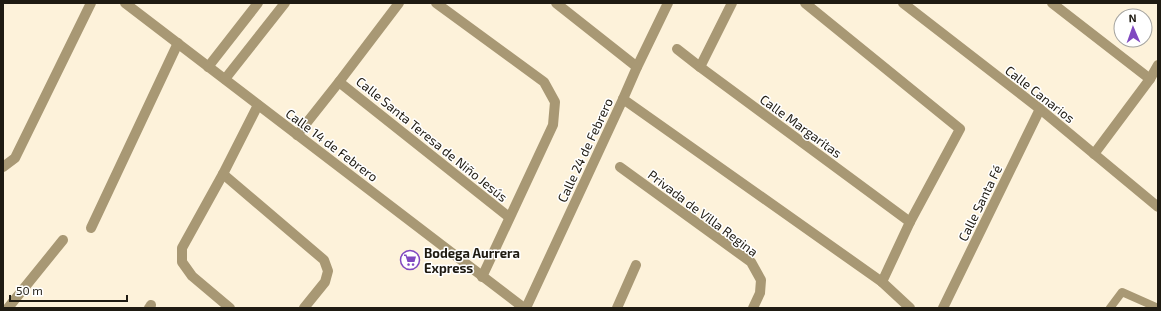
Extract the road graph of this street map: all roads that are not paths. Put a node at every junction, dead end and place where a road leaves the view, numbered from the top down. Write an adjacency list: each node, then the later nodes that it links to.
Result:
1 (91, 3): 28 (street)
2 (125, 3): 13 (street, Calle 14 de Febrero)
3 (258, 3): 17 (street)
4 (285, 3): 20 (street)
5 (399, 3): 22 (street)
6 (436, 3): 32 (street)
7 (556, 3): 18 (street)
8 (668, 3): 18 (street, Calle 24 de Febrero)
9 (732, 3): 19 (street)
10 (805, 3): 33 (street)
11 (1052, 3): 21 (street)
12 (907, 4): 25 (street, Calle Canarios)
13 (137, 6): 14 (street, Calle 14 de Febrero)
14 (178, 43): 17 (street, Calle 14 de Febrero); 34 (street)
15 (677, 49): 19 (street, Calle Margaritas)
16 (1158, 65): 21 (street)
17 (208, 67): 20 (street, Calle 14 de Febrero)
18 (637, 67): 23 (street, Calle 24 de Febrero)
19 (700, 67): 33 (street, Calle Margaritas)
20 (225, 79): 24 (street, Calle 14 de Febrero)
21 (1150, 79): 27 (street)
22 (339, 82): 26 (street); 32 (street, Calle Santa Teresa de Niño Jesús)
23 (623, 100): 38 (street); 42 (street, Calle 24 de Febrero)
24 (258, 105): 26 (street, Calle 14 de Febrero); 30 (street)
25 (1040, 109): 27 (street, Calle Canarios); 46 (street, Calle Santa Fé)
26 (297, 135): 37 (street, Calle 14 de Febrero)
27 (1094, 154): 31 (street, Calle Canarios)
28 (3, 167)
29 (620, 168): 44 (street, Privada de Villa Regina)
30 (223, 174): 40 (street); 41 (street)
31 (1158, 207)
32 (509, 217): 37 (street)
33 (910, 222): 38 (street)
34 (91, 228)
35 (63, 240): 39 (street)
36 (636, 265): 43 (street)
37 (482, 276): 42 (street, Calle 14 de Febrero)
38 (882, 282): 45 (street)
39 (8, 308)
40 (230, 308)
41 (304, 308)
42 (525, 308)
43 (617, 308)
44 (752, 308)
45 (910, 308)
46 (943, 308)
47 (1110, 308): 48 (lane)
48 (1158, 308)

